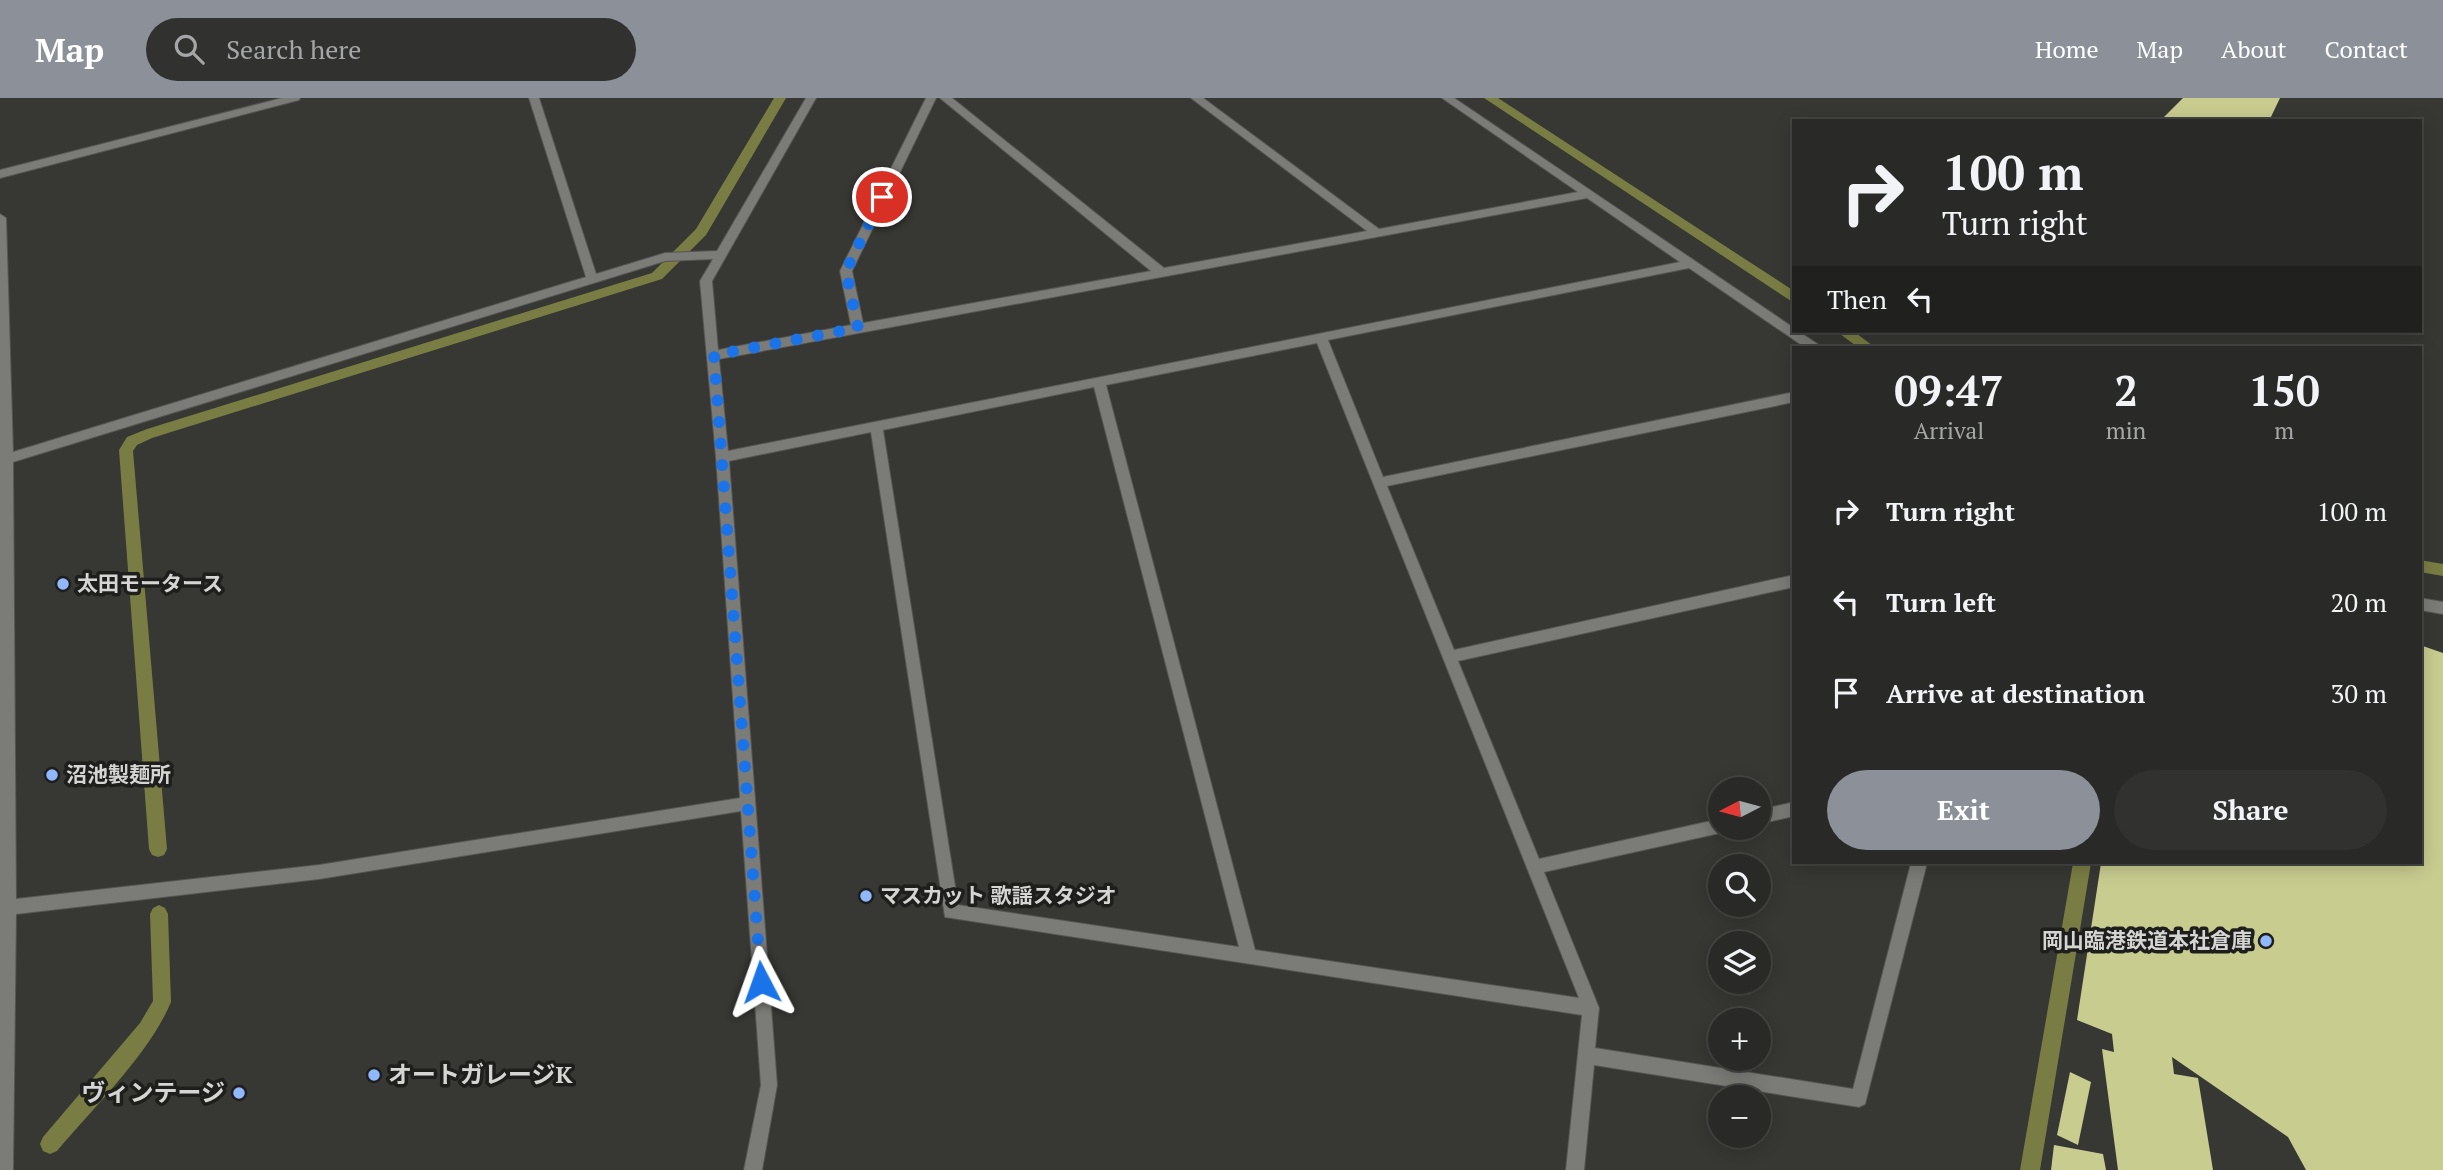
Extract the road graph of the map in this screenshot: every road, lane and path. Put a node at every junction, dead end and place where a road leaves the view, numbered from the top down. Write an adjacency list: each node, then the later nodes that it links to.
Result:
1 (295, 98): 8 (street)
2 (534, 98): 15 (street)
3 (811, 98): 12 (street)
4 (931, 98): 16 (street)
5 (944, 98): 14 (street)
6 (1196, 98): 11 (street)
7 (1447, 98): 9 (street)
8 (0, 174)
9 (1590, 194): 11 (street); 13 (street)
10 (0, 218): 26 (street)
11 (1377, 233): 14 (street)
12 (720, 255): 15 (street); 21 (street)
13 (1688, 264): 18 (street); 19 (street)
14 (1162, 273): 16 (street)
15 (592, 278): 26 (street)
16 (858, 328): 21 (street)
17 (1792, 333): 20 (street)
18 (1792, 333)
19 (1320, 336): 22 (street); 27 (street)
20 (1812, 346)
21 (714, 355): 25 (street)
22 (1100, 381): 24 (street); 40 (street)
23 (1792, 397): 27 (street)
24 (876, 426): 25 (street); 40 (street)
25 (722, 457): 32 (street)
26 (8, 458): 36 (street)
27 (1379, 483): 31 (street)
28 (1792, 581): 31 (street)
29 (2422, 604): 30 (street)
30 (2443, 608)
31 (1451, 657): 38 (street)
32 (749, 803): 39 (street); 44 (street)
33 (1792, 809): 34 (street)
34 (1771, 814)
35 (1708, 828): 38 (street)
36 (4, 861): 39 (street)
37 (1919, 864): 42 (street)
38 (1534, 867): 41 (street)
39 (10, 907): 43 (street)
40 (1249, 956): 41 (street)
41 (1591, 1008): 42 (street)
42 (1586, 1055): 45 (street)
43 (4, 1170)
44 (753, 1170)
45 (1575, 1170)

